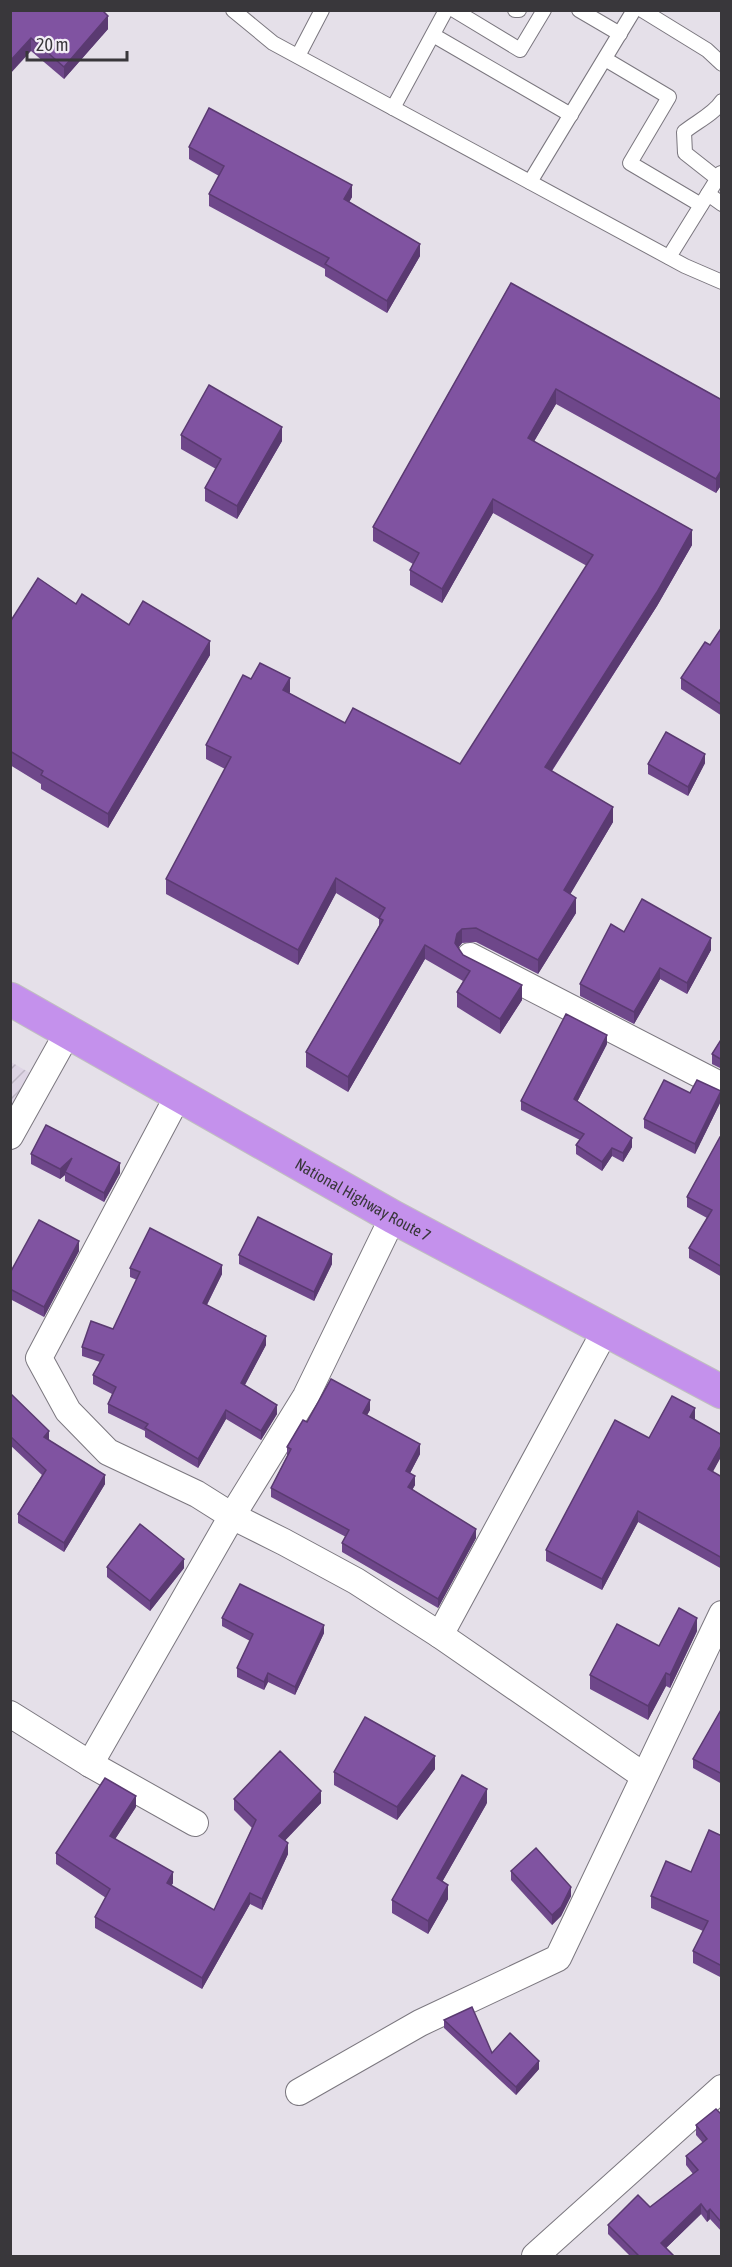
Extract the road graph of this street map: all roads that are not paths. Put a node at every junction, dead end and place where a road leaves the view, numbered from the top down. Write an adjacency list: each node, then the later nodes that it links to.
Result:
1 (233, 10): 9 (lane)
2 (322, 10): 12 (lane)
3 (446, 10): 11 (lane)
4 (454, 10): 5 (lane)
5 (544, 10)
6 (579, 10): 10 (lane)
7 (634, 10): 10 (lane)
8 (642, 10): 14 (lane)
9 (245, 15): 12 (lane)
10 (620, 34): 13 (lane)
11 (433, 35): 16 (lane); 17 (lane)
12 (298, 56): 16 (lane)
13 (605, 59): 17 (lane); 20 (lane)
14 (722, 64)
15 (722, 101): 18 (lane)
16 (393, 108): 19 (lane)
17 (571, 115): 19 (lane)
18 (720, 176): 20 (lane)
19 (530, 182): 22 (lane)
20 (705, 200): 21 (lane); 22 (lane)
21 (722, 204)
22 (669, 257): 23 (lane)
23 (722, 282)
24 (470, 956): 27 (street)
25 (10, 999): 26 (highway, National Highway Route 7)
26 (68, 1032): 28 (highway, National Highway Route 7); 29 (street)
27 (722, 1086)
28 (179, 1094): 30 (highway, National Highway Route 7); 33 (street)
29 (10, 1136)
30 (393, 1217): 31 (highway, National Highway Route 7); 33 (street)
31 (605, 1331): 32 (highway, National Highway Route 7); 35 (street)
32 (722, 1392)
33 (232, 1516): 35 (street); 37 (street)
34 (722, 1614): 38 (street)
35 (441, 1635): 38 (street)
36 (10, 1714): 37 (street)
37 (90, 1764): 39 (street)
38 (644, 1776): 41 (street)
39 (195, 1823)
40 (722, 2088): 42 (street)
41 (299, 2092)
42 (535, 2256)

